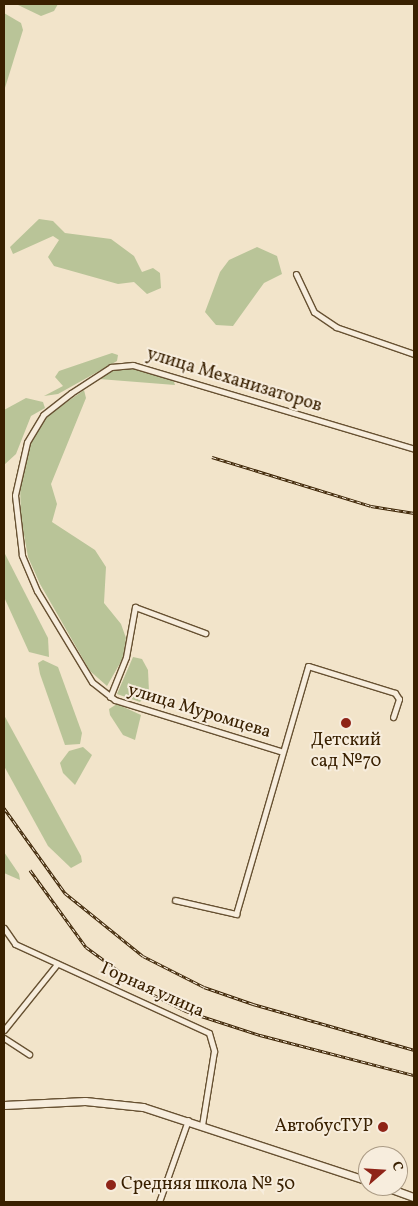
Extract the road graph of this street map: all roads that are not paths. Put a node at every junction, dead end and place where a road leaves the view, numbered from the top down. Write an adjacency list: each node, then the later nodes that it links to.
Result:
1 (296, 274): 2 (street)
2 (414, 354)
3 (414, 449): 5 (street, улица Механизаторов)
4 (205, 633): 5 (street)
5 (110, 697): 7 (street, улица Муромцева)
6 (393, 718): 7 (street, улица Муромцева)
7 (280, 751): 8 (street, улица Муромцева)
8 (175, 900)
9 (4, 928): 10 (street, Горная улица)
10 (57, 964): 11 (street); 16 (street, Горная улица)
11 (4, 1030)
12 (4, 1038): 13 (street)
13 (28, 1054)
14 (4, 1106): 15 (street)
15 (188, 1120): 16 (street); 18 (street)
16 (202, 1125): 17 (street)
17 (358, 1178)
18 (159, 1202)

